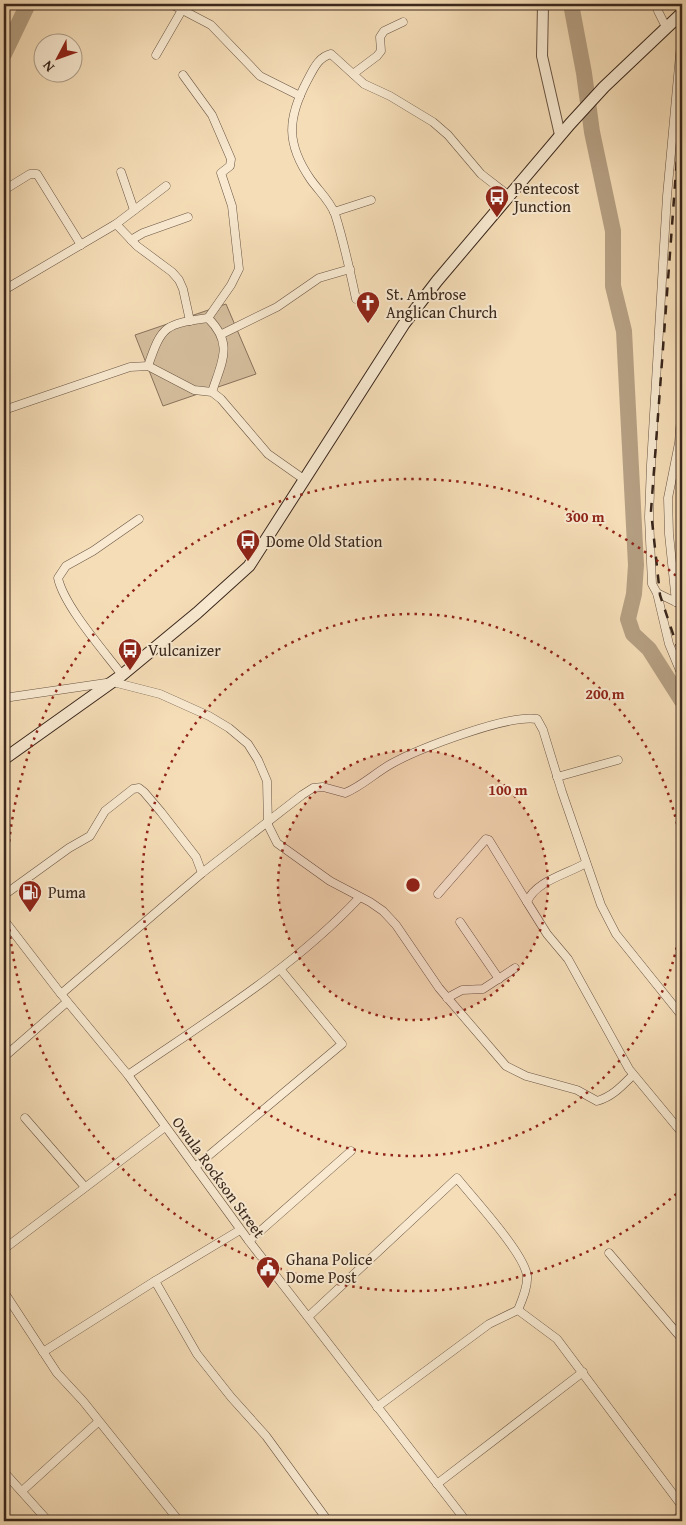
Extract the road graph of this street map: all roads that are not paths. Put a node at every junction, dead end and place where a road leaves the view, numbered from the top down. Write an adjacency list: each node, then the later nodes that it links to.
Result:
1 (171, 4): 4 (street)
2 (543, 4): 13 (street)
3 (658, 4): 7 (street)
4 (182, 10): 9 (street); 12 (street)
5 (682, 13): 7 (main road)
6 (403, 22): 10 (street)
7 (666, 27): 13 (main road)
8 (682, 33): 39 (street)
9 (156, 56)
10 (353, 74): 12 (street); 17 (street)
11 (183, 75): 29 (street)
12 (300, 96): 20 (street)
13 (560, 135): 17 (main road)
14 (120, 172): 19 (street)
15 (166, 186): 19 (street)
16 (4, 190): 24 (street)
17 (508, 195): 37 (main road)
18 (371, 200): 20 (street)
19 (134, 210): 22 (street)
20 (334, 212): 25 (street)
21 (188, 217): 23 (street)
22 (116, 224): 23 (street); 24 (street)
23 (132, 240): 31 (street)
24 (81, 245): 27 (street)
25 (350, 270): 28 (street); 32 (street)
26 (682, 286): 30 (street)
27 (4, 290)
28 (356, 299)
29 (208, 318): 31 (street); 32 (street)
30 (682, 318)
31 (190, 320): 33 (street)
32 (222, 334): 34 (street)
33 (148, 366): 34 (street); 36 (street)
34 (212, 392): 37 (street)
35 (682, 404): 40 (street)
36 (4, 410)
37 (305, 480): 42 (main road)
38 (139, 519): 42 (street)
39 (657, 593): 40 (street); 41 (street)
40 (679, 603)
41 (681, 673)
42 (118, 678): 43 (street); 44 (main road); 47 (street)
43 (4, 698)
44 (4, 759)
45 (618, 760): 46 (street)
46 (557, 777): 47 (street); 48 (street)
47 (268, 820): 49 (street); 52 (street)
48 (586, 863): 53 (street); 62 (street)
49 (202, 873): 51 (street); 59 (street)
50 (438, 894): 53 (street)
51 (4, 896)
52 (359, 898): 57 (street); 60 (street)
53 (528, 902): 65 (street)
54 (4, 920): 59 (street, Owula Rockson Street)
55 (460, 922): 58 (street)
56 (515, 968): 58 (street)
57 (281, 970): 64 (street); 70 (street)
58 (499, 979): 60 (street)
59 (61, 994): 61 (street, Owula Rockson Street)
60 (447, 998): 65 (street)
61 (67, 1002): 63 (street); 64 (street, Owula Rockson Street)
62 (682, 1016)
63 (4, 1057)
64 (128, 1075): 67 (street, Owula Rockson Street)
65 (633, 1075): 68 (street)
66 (25, 1118): 71 (street)
67 (165, 1126): 70 (street, Owula Rockson Street); 71 (street)
68 (682, 1133)
69 (351, 1151): 73 (street)
70 (196, 1167): 72 (street, Owula Rockson Street)
71 (85, 1188): 74 (street)
72 (240, 1230): 73 (street, Owula Rockson Street); 76 (street)
73 (248, 1241): 79 (street, Owula Rockson Street)
74 (4, 1249)
75 (609, 1253): 80 (street)
76 (154, 1281): 81 (street); 92 (street)
77 (4, 1292): 81 (street)
78 (518, 1310): 79 (street); 82 (street); 83 (street)
79 (308, 1317): 83 (street, Owula Rockson Street)
80 (682, 1339)
81 (43, 1352): 84 (street)
82 (583, 1372): 86 (street); 88 (street)
83 (377, 1407): 86 (street, Owula Rockson Street)
84 (98, 1422): 87 (street); 91 (street)
85 (4, 1472): 87 (street)
86 (437, 1484): 93 (street, Owula Rockson Street)
87 (22, 1491): 90 (street)
88 (682, 1506)
89 (682, 1515): 94 (street)
90 (48, 1521)
91 (180, 1521)
92 (328, 1521)
93 (466, 1521)
94 (672, 1521)

